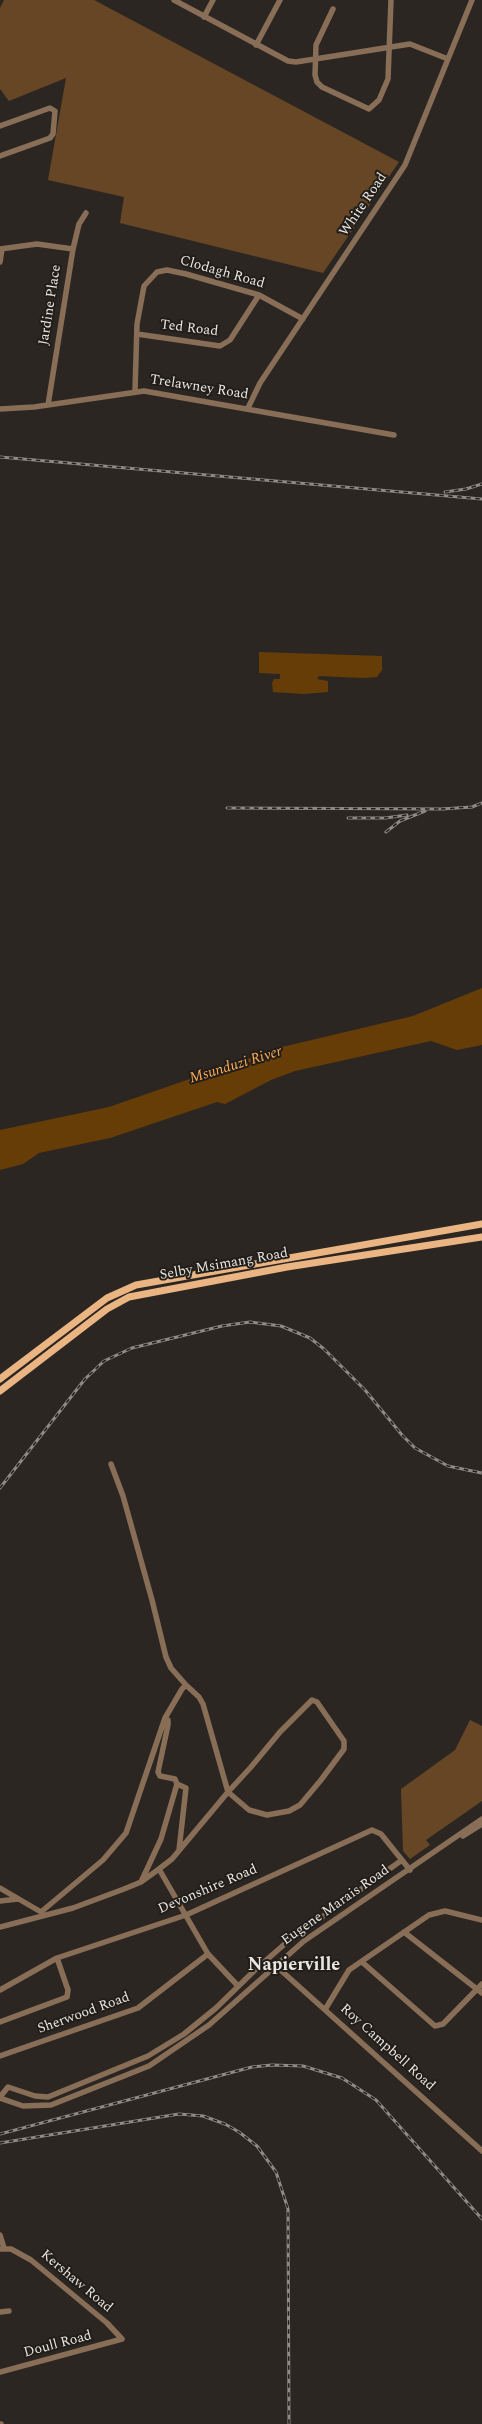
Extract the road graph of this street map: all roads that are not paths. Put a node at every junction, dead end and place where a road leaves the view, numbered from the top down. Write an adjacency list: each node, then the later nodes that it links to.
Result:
1 (174, 0): 7 (street)
2 (213, 0): 7 (street)
3 (280, 0): 8 (street)
4 (391, 0): 9 (street)
5 (472, 0): 11 (street, White Road)
6 (333, 9): 10 (street)
7 (204, 17): 8 (street)
8 (256, 45): 10 (street)
9 (390, 47): 10 (street); 10 (street); 11 (street)
10 (316, 59)
11 (448, 59): 19 (street, White Road)
12 (0, 126): 13 (street)
13 (0, 156)
14 (86, 213): 16 (street, Jardine Place)
15 (1, 249): 16 (street); 17 (street)
16 (73, 249): 22 (street, Jardine Place)
17 (0, 262)
18 (259, 295): 19 (street, Clodagh Road); 20 (street, Ted Road); 20 (street, Clodagh Road)
19 (303, 319): 23 (street, White Road)
20 (137, 334): 21 (street, Clodagh Road)
21 (135, 391): 22 (street, Trelawney Road); 23 (street, Trelawney Road)
22 (48, 405): 24 (street, Trelawney Road)
23 (248, 408): 25 (street, Trelawney Road)
24 (0, 409)
25 (394, 435)
26 (482, 1224): 28 (main road, Selby Msimang Road)
27 (482, 1237): 29 (main road, Selby Msimang Road)
28 (0, 1379)
29 (0, 1391)
30 (111, 1464): 31 (street)
31 (186, 1685): 32 (street); 34 (street)
32 (165, 1718): 33 (street); 46 (street)
33 (177, 1784): 38 (street); 42 (street)
34 (228, 1792): 34 (street); 38 (street)
35 (482, 1819): 37 (street, Eugene Marais Road)
36 (482, 1824): 37 (street, Eugene Marais Road)
37 (457, 1838): 41 (street, Eugene Marais Road)
38 (179, 1850): 40 (street)
39 (402, 1860): 41 (street, Devonshire Road); 47 (street, Devonshire Road); 56 (street, Eugene Marais Road)
40 (159, 1869): 42 (street); 47 (street)
41 (410, 1870): 54 (street, Eugene Marais Road)
42 (141, 1882): 46 (street)
43 (0, 1888): 44 (street)
44 (18, 1899): 45 (street); 46 (street)
45 (0, 1901)
46 (42, 1914): 49 (street)
47 (186, 1915): 51 (street); 52 (street, Devonshire Road)
48 (482, 1920): 50 (street)
49 (0, 1927)
50 (404, 1932): 53 (street); 58 (street)
51 (208, 1954): 56 (street); 61 (street, Sherwood Road)
52 (57, 1958): 57 (street, Devonshire Road); 60 (street)
53 (362, 1962): 58 (street); 59 (street)
54 (275, 1965): 59 (street, Roy Campbell Road); 62 (street, Eugene Marais Road)
55 (482, 1984): 58 (street)
56 (238, 1986): 62 (street, Eugene Marais Road)
57 (0, 1990)
58 (480, 1991)
59 (326, 2008): 63 (street, Roy Campbell Road)
60 (0, 2022)
61 (0, 2056)
62 (0, 2098)
63 (482, 2151)
64 (0, 2235): 65 (street)
65 (2, 2249): 68 (street, Kershaw Road)
66 (9, 2311): 67 (street)
67 (0, 2312)
68 (122, 2339): 69 (street, Doull Road)
69 (0, 2372)

